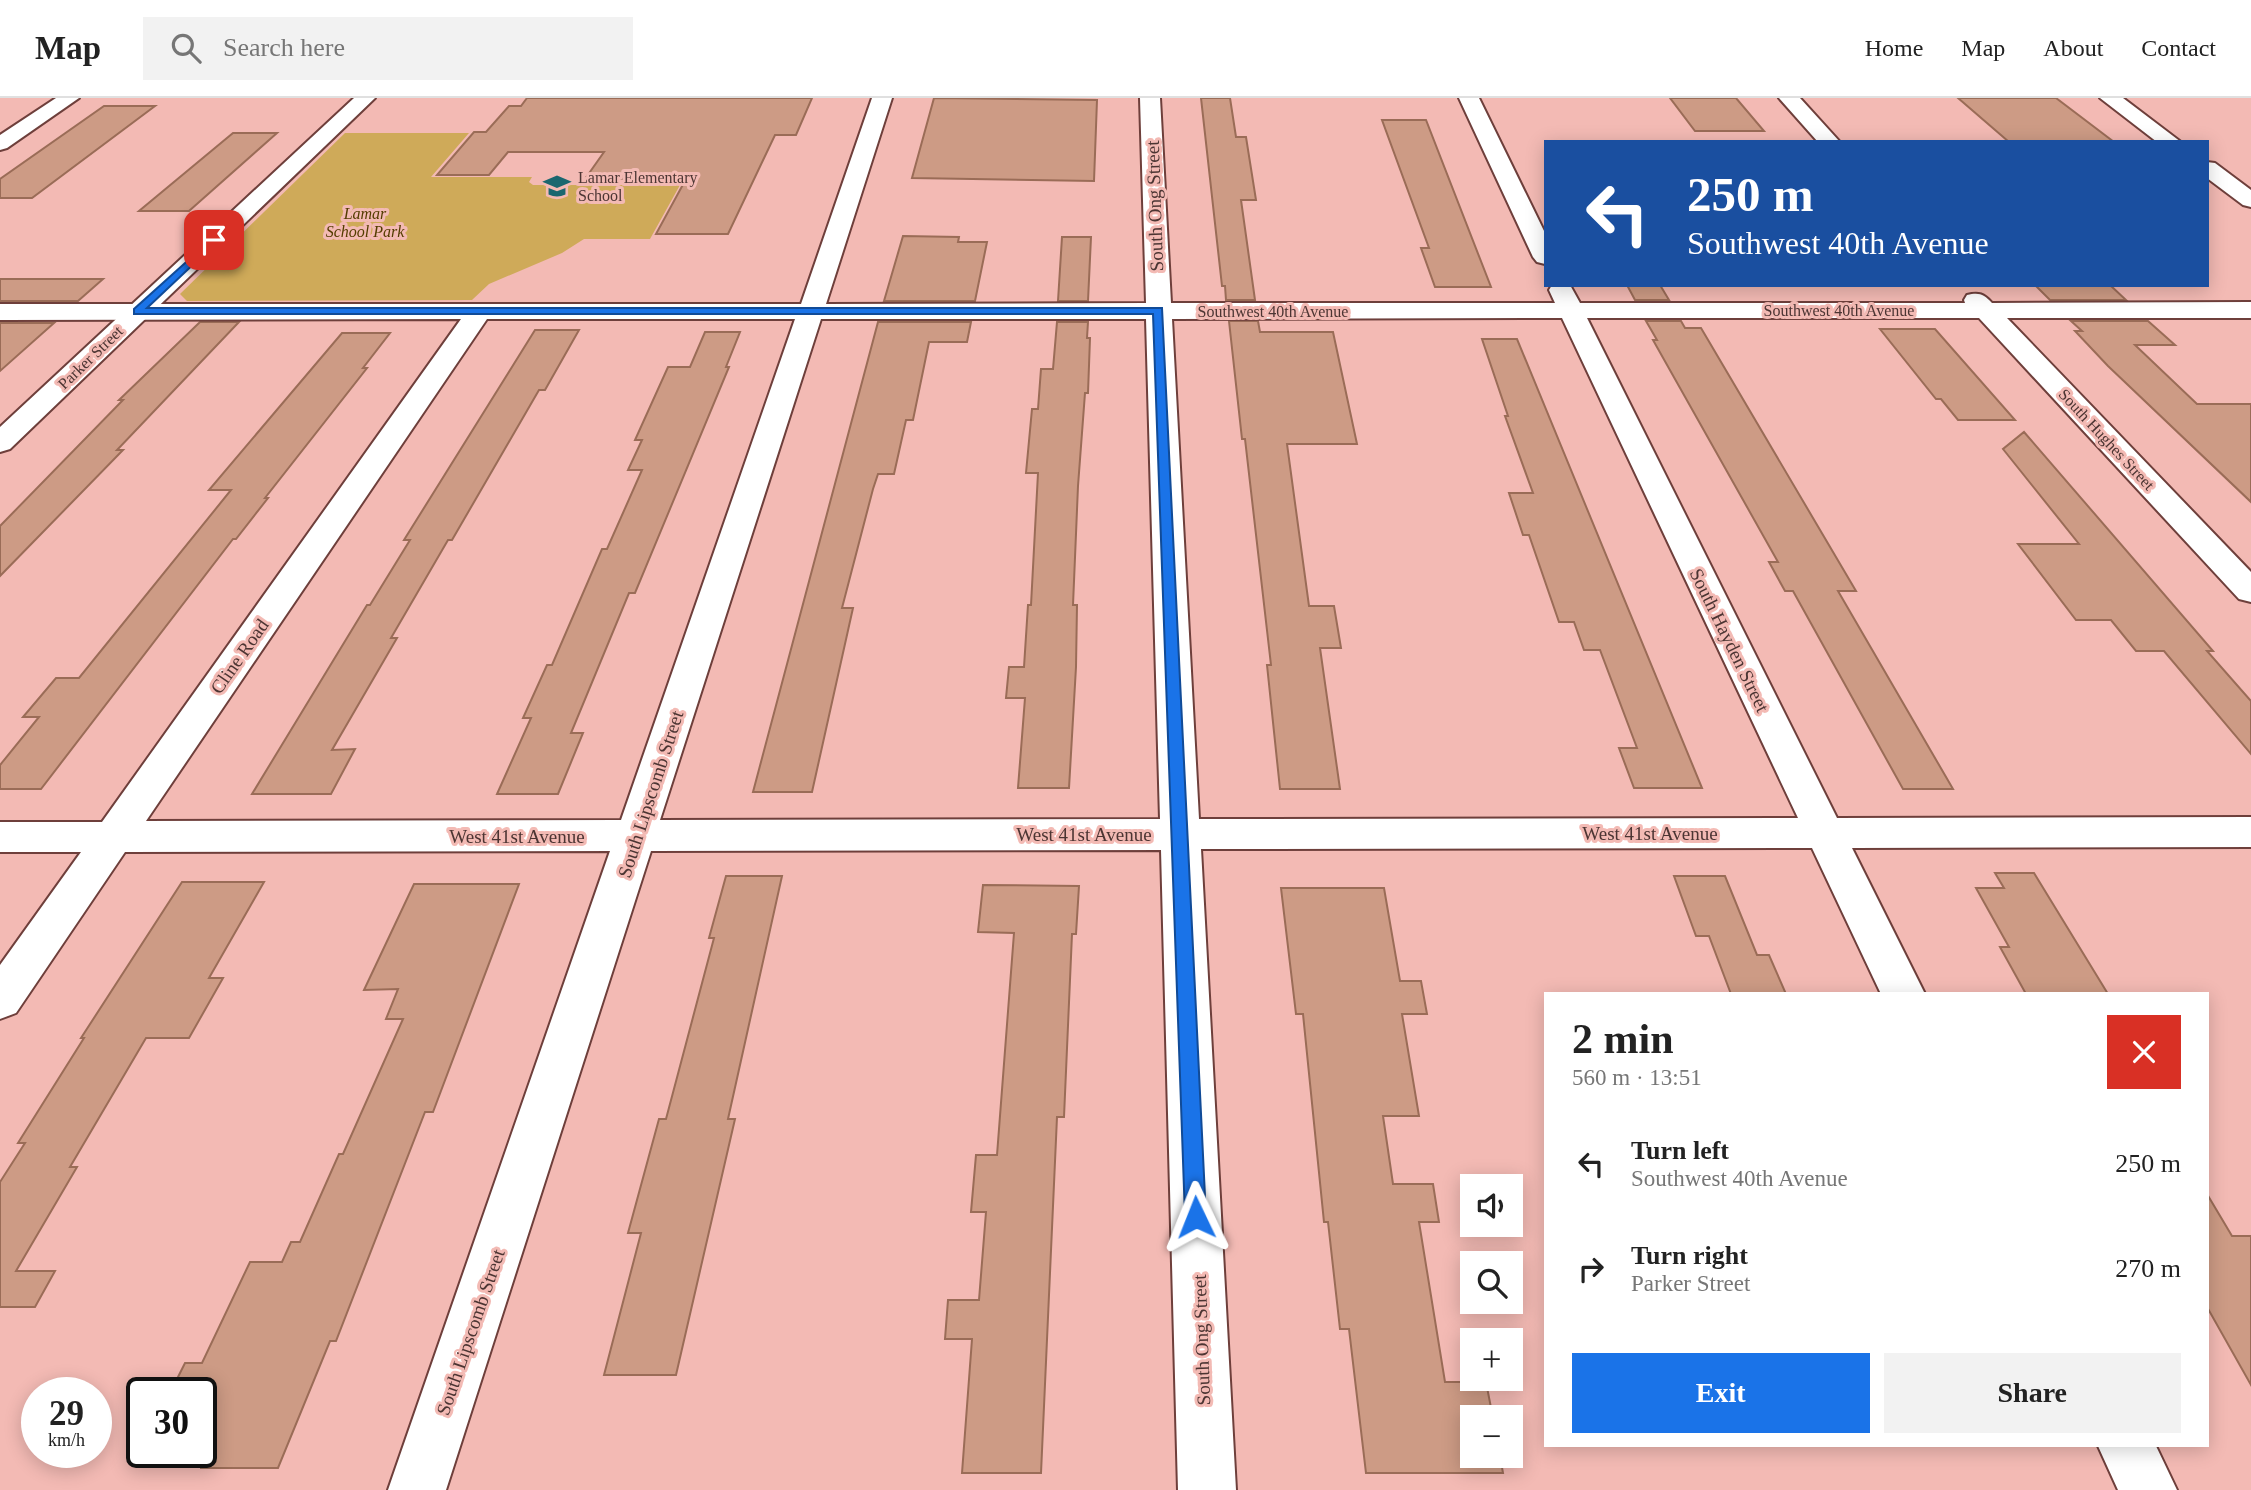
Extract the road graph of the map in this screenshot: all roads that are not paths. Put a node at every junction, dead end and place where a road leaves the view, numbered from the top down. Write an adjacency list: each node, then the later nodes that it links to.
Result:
1 (69, 98): 10 (street)
2 (365, 98): 21 (street, Parker Street)
3 (882, 98): 18 (street, South Lipscomb Street)
4 (1150, 98): 19 (street, South Ong Street)
5 (1469, 98): 13 (street)
6 (1789, 98): 8 (street)
7 (2110, 98): 9 (street)
8 (1828, 140)
9 (2168, 140)
10 (0, 145)
11 (2209, 169): 12 (street)
12 (2251, 200)
13 (1544, 255)
14 (1965, 287): 16 (street, South Hughes Street)
15 (1565, 298): 16 (street, Southwest 40th Avenue); 19 (street, Southwest 40th Avenue); 25 (street, South Hayden Street)
16 (1986, 310): 17 (street, Southwest 40th Avenue); 24 (street, South Hughes Street)
17 (2251, 310)
18 (811, 311): 19 (street, Southwest 40th Avenue); 22 (street, Southwest 40th Avenue); 28 (street, South Lipscomb Street)
19 (1158, 311): 27 (street, South Ong Street)
20 (0, 312): 21 (street, Southwest 40th Avenue)
21 (138, 312): 22 (street, Southwest 40th Avenue); 23 (street, Parker Street)
22 (479, 312): 30 (street, Cline Road)
23 (0, 443)
24 (2251, 592)
25 (1824, 832): 26 (street, West 41st Avenue); 27 (street, West 41st Avenue); 31 (street, South Hayden Street)
26 (2251, 832)
27 (1181, 834): 28 (street, West 41st Avenue); 35 (street, South Ong Street)
28 (637, 836): 30 (street, West 41st Avenue); 34 (street, South Lipscomb Street)
29 (0, 837): 30 (street, West 41st Avenue)
30 (114, 837): 32 (street, Cline Road)
31 (1902, 992)
32 (0, 1000)
33 (2126, 1447): 36 (street)
34 (417, 1490)
35 (1207, 1490)
36 (2148, 1490)

